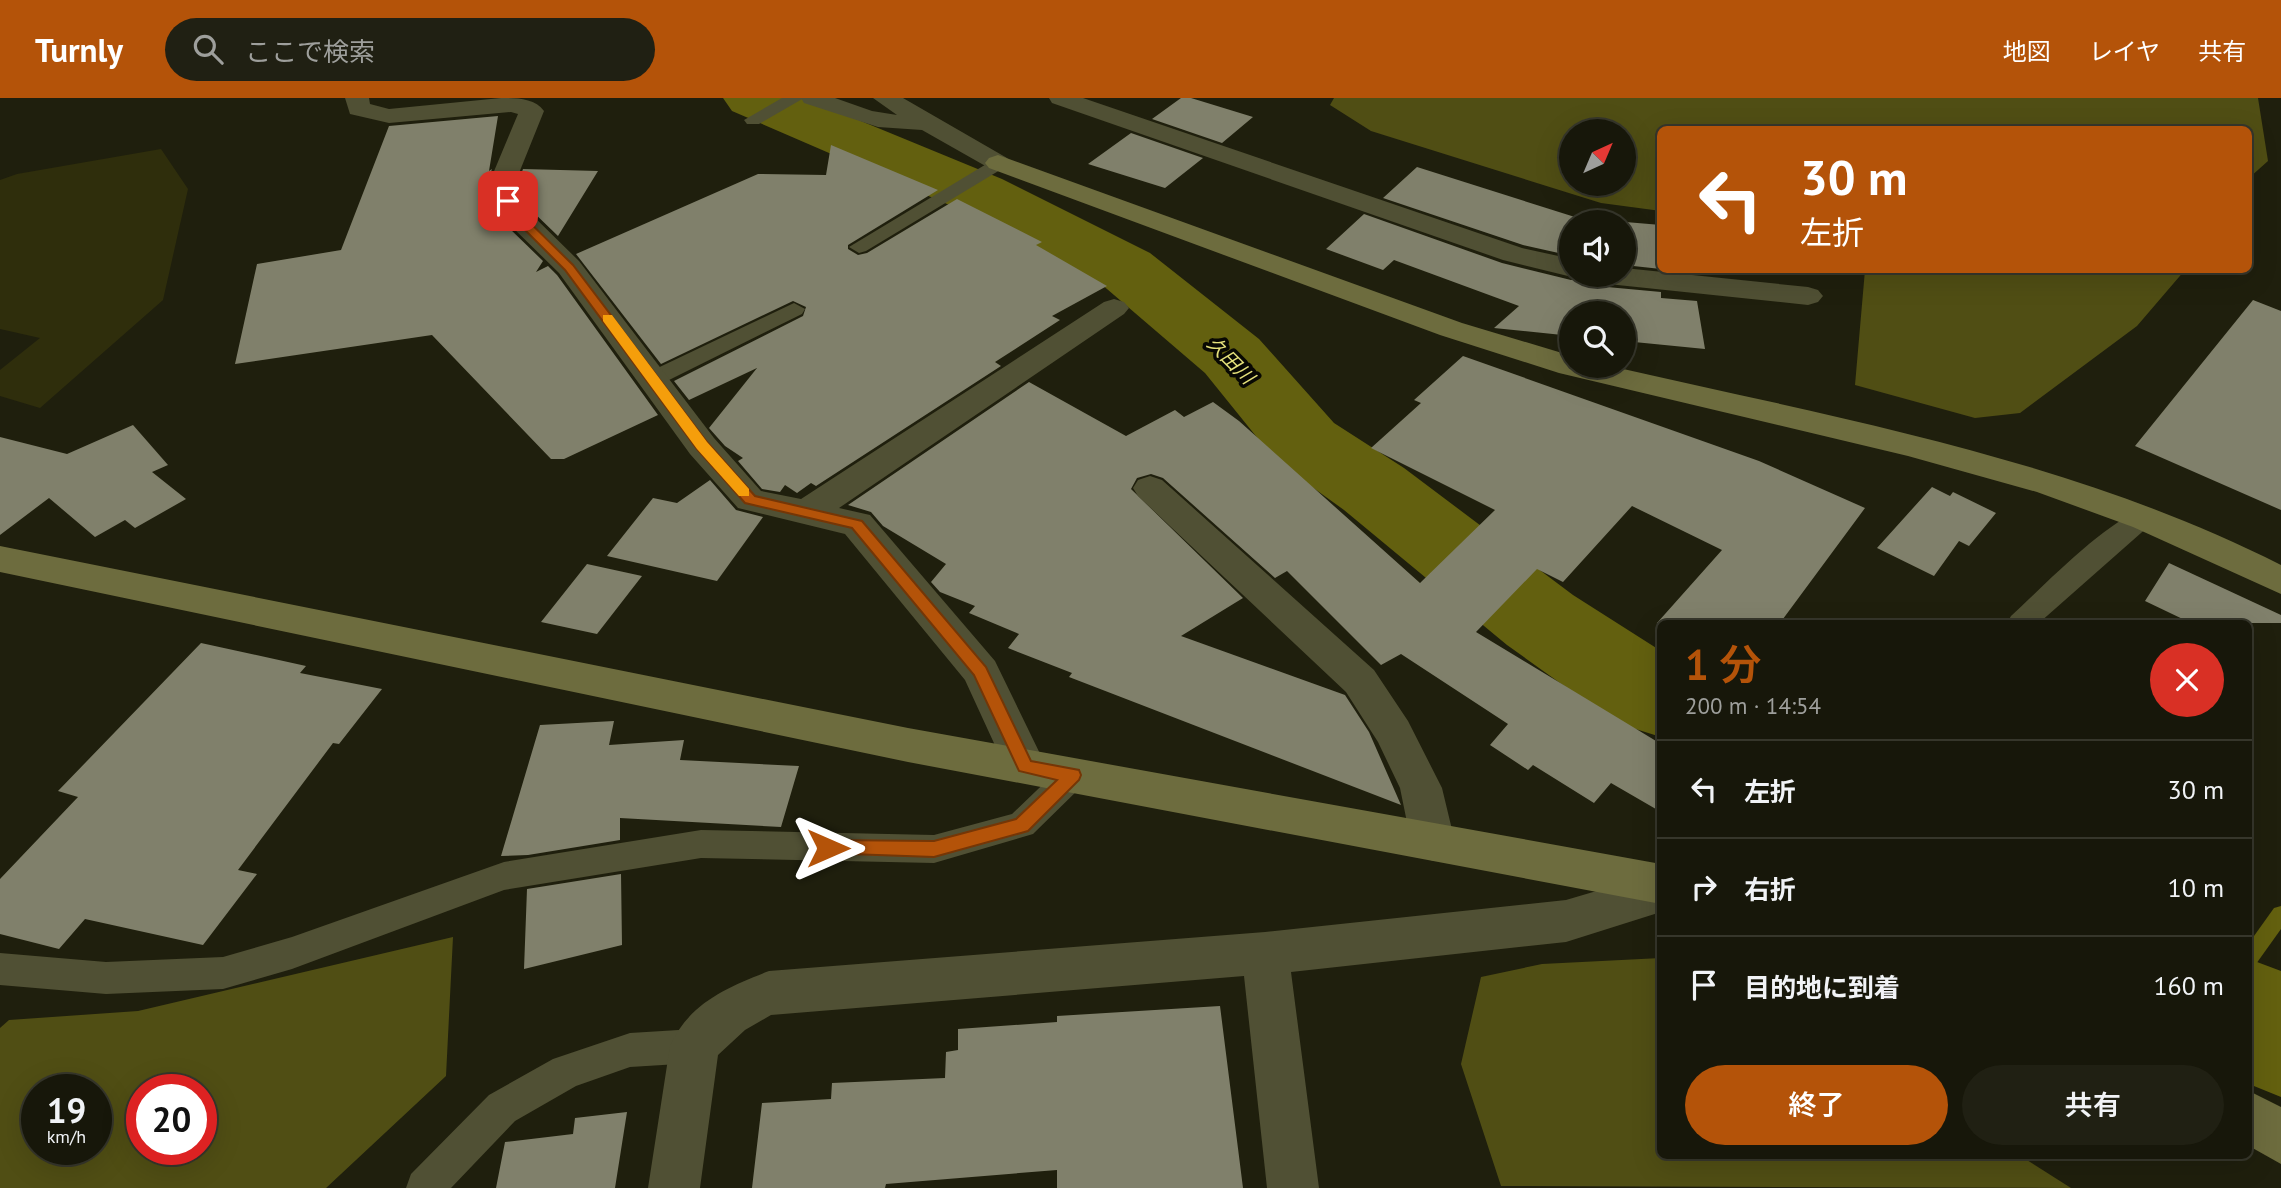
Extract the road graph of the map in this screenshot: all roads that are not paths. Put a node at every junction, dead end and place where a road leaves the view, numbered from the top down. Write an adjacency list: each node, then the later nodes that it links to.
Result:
1 (357, 98): 15 (street)
2 (813, 98): 7 (street)
3 (885, 98): 7 (street)
4 (1061, 98): 10 (street)
5 (792, 100): 6 (lane)
6 (759, 117)
7 (928, 122): 8 (street)
8 (989, 168): 9 (lane); 18 (street)
9 (859, 247)
10 (1559, 265)
11 (1636, 278): 12 (street)
12 (1808, 296)
13 (1114, 308): 17 (street)
14 (794, 309): 15 (lane)
15 (653, 379): 17 (street)
16 (1150, 488): 24 (street)
17 (806, 513): 22 (street)
18 (2145, 518): 20 (street); 21 (lane)
19 (0, 559): 22 (street)
20 (2281, 581)
21 (2024, 620)
22 (1025, 766): 23 (street)
23 (1073, 775): 24 (street); 28 (lane)
24 (1433, 842): 25 (street)
25 (1657, 883)
26 (1657, 893): 27 (street)
27 (1265, 953): 29 (street); 34 (street)
28 (0, 969)
29 (695, 1046): 32 (lane); 33 (street)
30 (2252, 1118): 31 (street)
31 (2281, 1138)
32 (425, 1188)
33 (674, 1188)
34 (1293, 1188)

